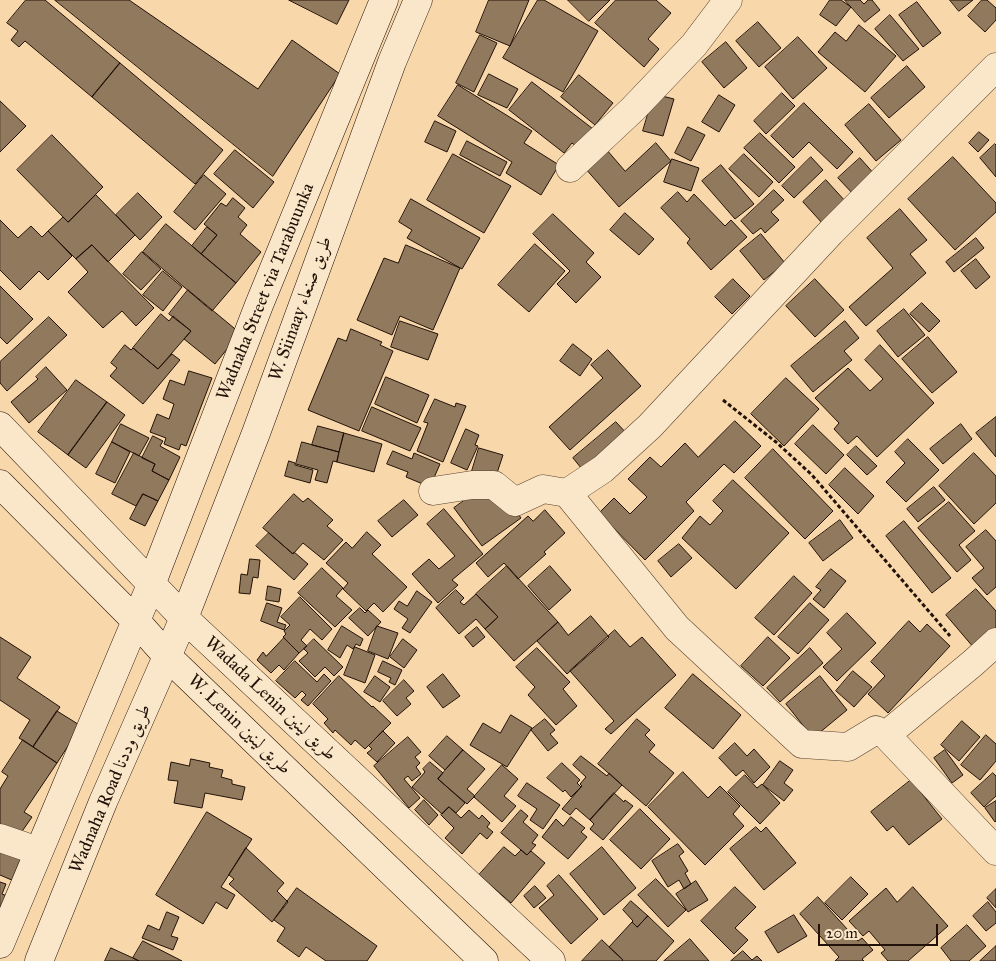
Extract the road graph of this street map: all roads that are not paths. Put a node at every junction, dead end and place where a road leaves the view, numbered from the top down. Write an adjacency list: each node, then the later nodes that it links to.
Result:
1 (384, 0): 6 (main road, Wadnaha Street via Tarabuunka)
2 (418, 0): 7 (main road, W. Siinaay طريق صنعاء)
3 (728, 0): 5 (main road)
4 (996, 67): 11 (main road)
5 (570, 168)
6 (259, 305): 7 (main road); 12 (main road, Wadnaha Street via Tarabuunka)
7 (292, 332): 13 (main road, W. Siinaay طريق صنعاء)
8 (0, 426): 12 (main road, Wadada Lenin طريق لينين)
9 (0, 484): 14 (main road, W. Lenin طريق لينين)
10 (433, 491): 11 (main road)
11 (566, 493): 17 (main road)
12 (151, 585): 13 (main road, Wadada Lenin طريق لينين); 14 (main road)
13 (184, 618): 16 (main road, Wadnaha Road طريق وددنا); 22 (main road, Wadada Lenin طريق لينين)
14 (135, 620): 16 (main road, W. Lenin طريق لينين); 19 (main road)
15 (996, 642): 17 (main road)
16 (168, 657): 23 (main road, Wadnaha Road طريق وددنا); 24 (main road, W. Lenin طريق لينين)
17 (886, 735): 20 (main road)
18 (0, 838): 19 (main road)
19 (38, 851): 21 (main road)
20 (996, 851)
21 (0, 944)
22 (549, 960)
23 (39, 961)
24 (484, 961)

